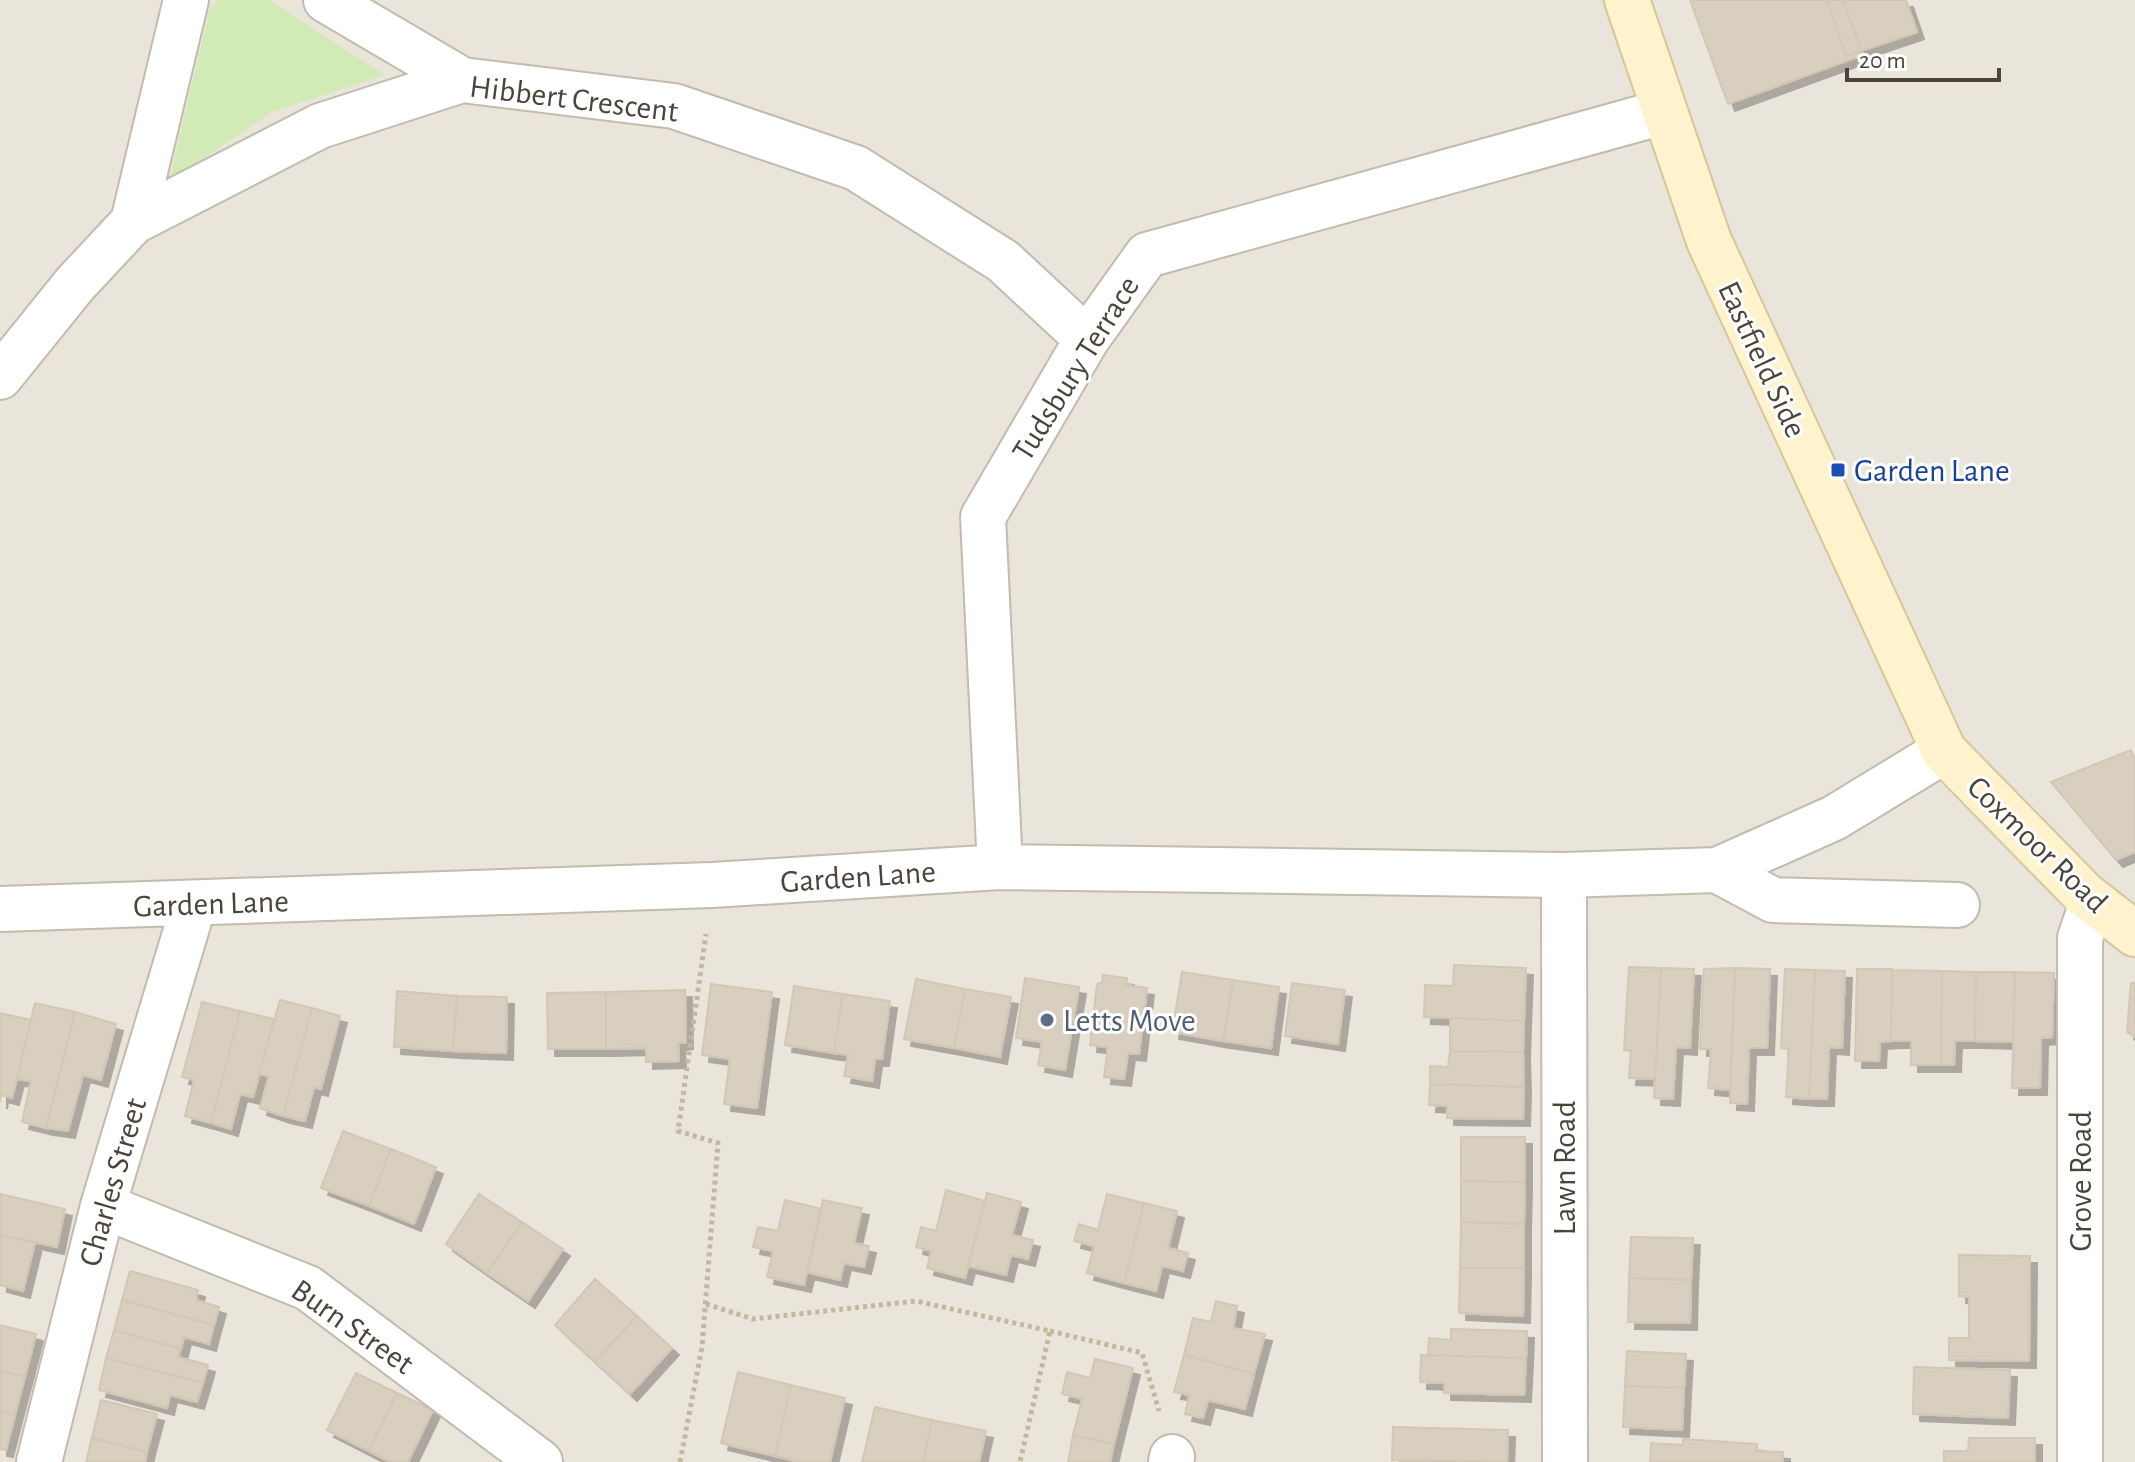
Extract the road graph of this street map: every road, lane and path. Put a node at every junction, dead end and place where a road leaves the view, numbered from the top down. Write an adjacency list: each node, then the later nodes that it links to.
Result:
1 (186, 0): 6 (street)
2 (326, 0): 4 (street)
3 (1627, 0): 5 (street, Eastfield Side)
4 (462, 80): 6 (street, Hibbert Crescent); 7 (street, Hibbert Crescent)
5 (1663, 112): 7 (street, Tudsbury Terrace); 9 (street, Eastfield Side)
6 (133, 222): 8 (street, Hibbert Crescent)
7 (1087, 339): 10 (street, Tudsbury Terrace)
8 (0, 377)
9 (1944, 751): 11 (street, Garden Lane); 14 (street, Coxmoor Road)
10 (1000, 867): 12 (street, Garden Lane); 13 (street, Garden Lane)
11 (1717, 870): 12 (street, Garden Lane); 16 (street)
12 (1564, 875): 27 (street, Lawn Road)
13 (712, 885): 15 (street, Garden Lane); 20 (path)
14 (2092, 903): 18 (street, Coxmoor Road); 28 (street, Grove Road)
15 (194, 904): 17 (street, Garden Lane); 19 (street, Charles Street)
16 (1957, 905)
17 (0, 909)
18 (2135, 934)
19 (103, 1206): 23 (street, Charles Street); 24 (street, Burn Street)
20 (706, 1304): 21 (path); 25 (path)
21 (1050, 1331): 22 (path); 26 (path)
22 (1172, 1460)
23 (39, 1462)
24 (540, 1462)
25 (680, 1462)
26 (1020, 1462)
27 (1565, 1462)
28 (2080, 1462)

